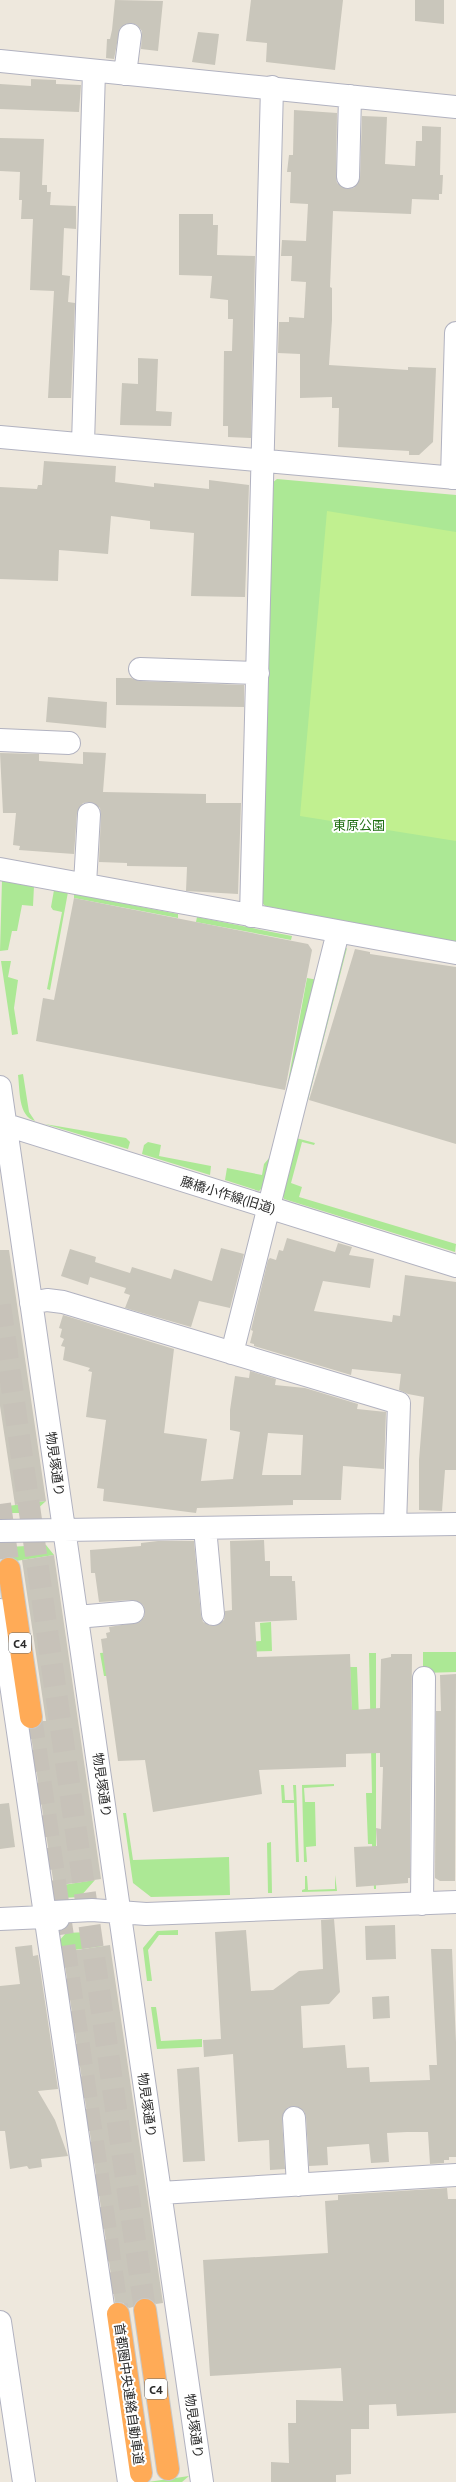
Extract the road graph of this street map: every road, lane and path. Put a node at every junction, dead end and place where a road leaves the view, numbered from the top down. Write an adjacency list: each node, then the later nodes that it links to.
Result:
1 (130, 35): 4 (street)
2 (0, 61): 3 (street)
3 (94, 71): 4 (street); 11 (street)
4 (125, 74): 5 (street)
5 (272, 87): 6 (street); 12 (street)
6 (350, 96): 7 (street); 8 (street)
7 (456, 107)
8 (348, 178)
9 (456, 333): 13 (street)
10 (0, 437): 11 (street)
11 (83, 444): 12 (street)
12 (264, 461): 13 (street); 15 (street)
13 (454, 478)
14 (154, 664): 15 (street)
15 (258, 673): 21 (street)
16 (0, 740): 17 (street)
17 (69, 742)
18 (89, 814): 20 (street)
19 (0, 868): 20 (street)
20 (85, 884): 21 (street)
21 (251, 916): 22 (street)
22 (338, 932): 23 (street); 26 (street)
23 (456, 953)
24 (0, 1087): 25 (street, 物見塚通り)
25 (3, 1124): 26 (street, 藤橋小作線(旧道)); 28 (street, 物見塚通り)
26 (268, 1208): 27 (street, 藤橋小作線(旧道)); 29 (street)
27 (456, 1266)
28 (31, 1303): 29 (street); 33 (street, 物見塚通り)
29 (232, 1353): 31 (street)
30 (456, 1524): 31 (street)
31 (395, 1525): 32 (street)
32 (205, 1528): 33 (street); 38 (street)
33 (65, 1529): 34 (street); 39 (street, 物見塚通り)
34 (0, 1531)
35 (9, 1568): 41 (highway, C4)
36 (0, 1610): 45 (street)
37 (133, 1612): 39 (street)
38 (213, 1614)
39 (77, 1617): 44 (street, 物見塚通り)
40 (424, 1678): 43 (street)
41 (31, 1717)
42 (456, 1902): 43 (street)
43 (422, 1904): 44 (street)
44 (120, 1913): 45 (street); 50 (street, 物見塚通り)
45 (44, 1917): 46 (street); 56 (street)
46 (0, 1919)
47 (294, 2118): 49 (street)
48 (456, 2175): 49 (street)
49 (298, 2184): 50 (street)
50 (160, 2193): 58 (street, 物見塚通り)
51 (145, 2310): 55 (highway, C4)
52 (118, 2314): 56 (highway, 首都圏中央連絡自動車道 / C4)
53 (0, 2322): 54 (street)
54 (3, 2368): 57 (street)
55 (168, 2469)
56 (135, 2477)
57 (24, 2482)
58 (202, 2482)

